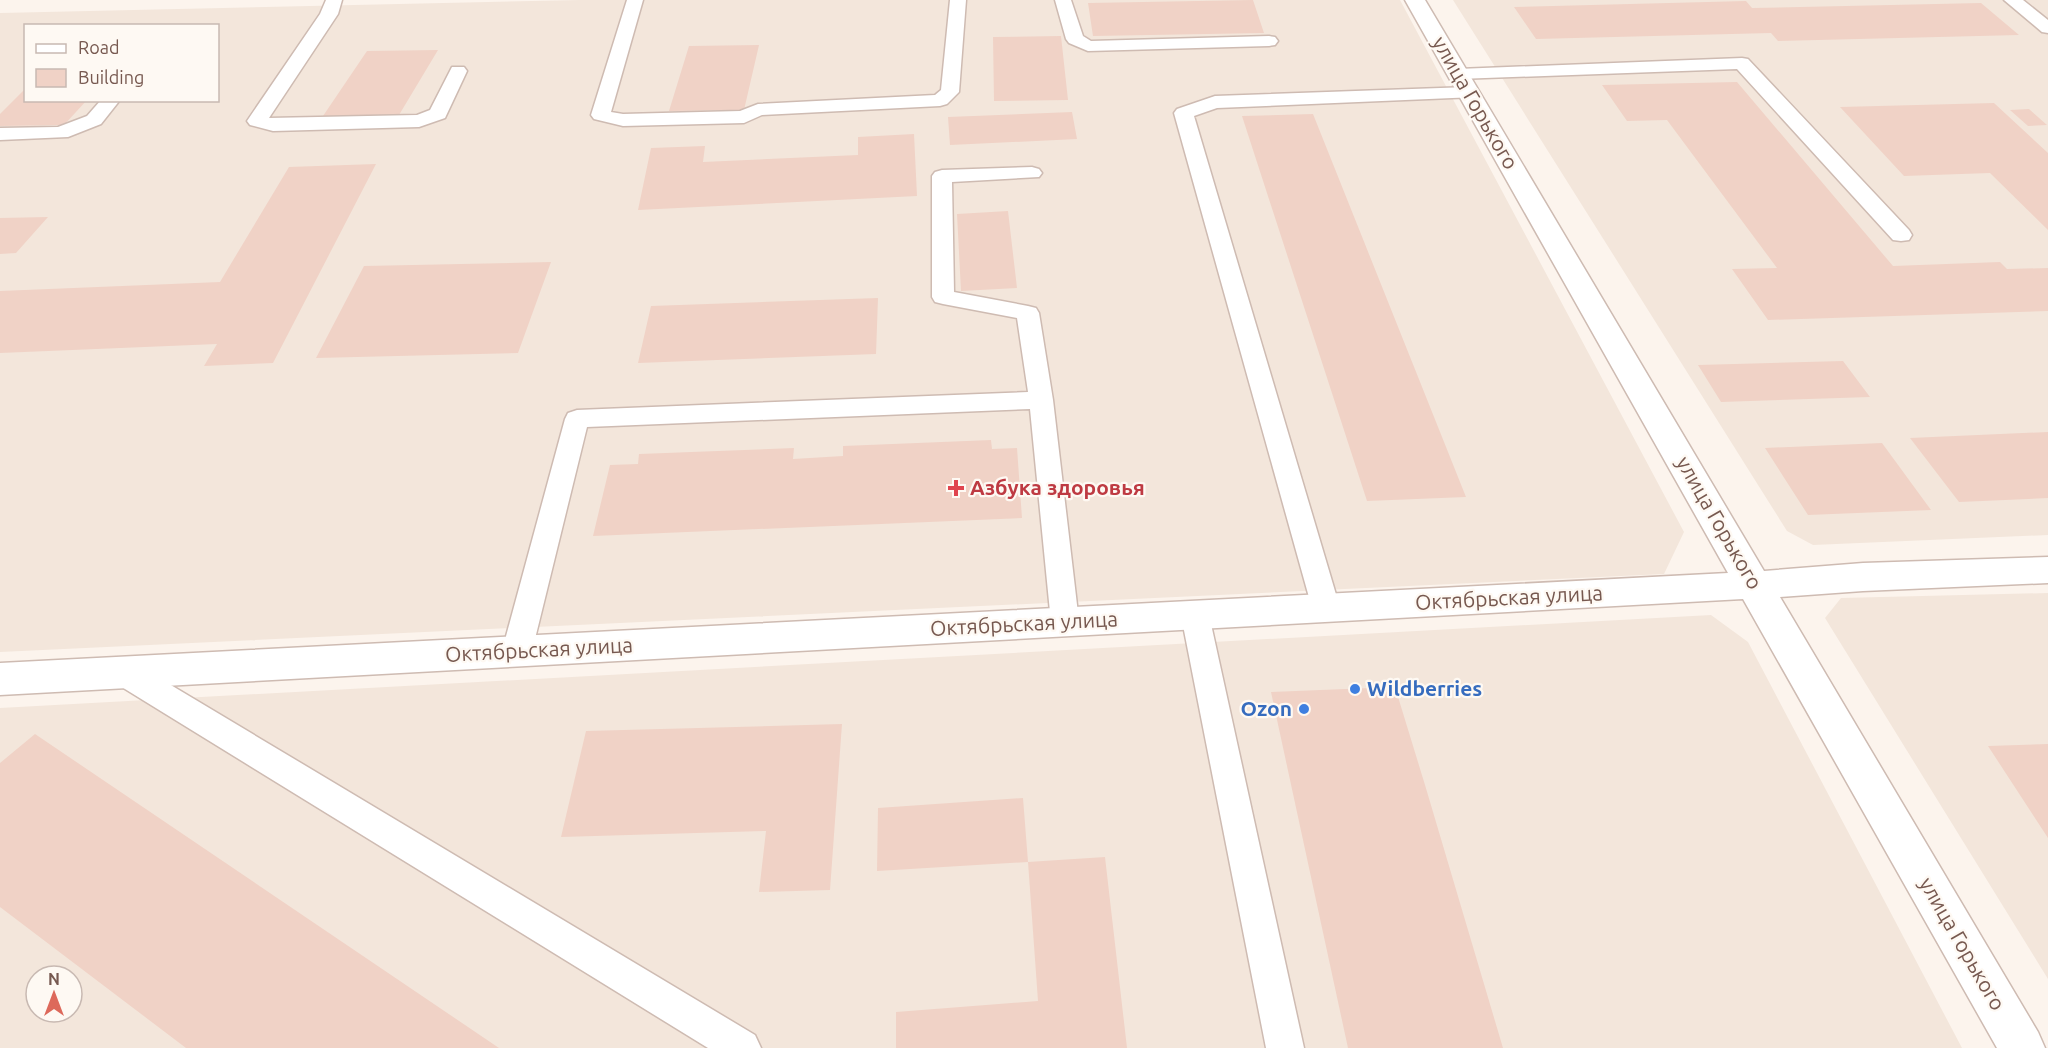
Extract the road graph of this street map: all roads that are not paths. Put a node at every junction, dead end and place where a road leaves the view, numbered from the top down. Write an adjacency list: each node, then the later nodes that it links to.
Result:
1 (334, 0): 9 (lane)
2 (635, 0): 3 (lane)
3 (958, 0)
4 (1064, 0): 8 (lane)
5 (1415, 0): 10 (street, улица Горького)
6 (2012, 0): 7 (lane)
7 (2048, 28)
8 (1269, 41)
9 (458, 70)
10 (1463, 84): 14 (lane); 17 (street, улица Горького); 18 (lane)
11 (109, 102): 12 (lane)
12 (0, 134)
13 (1032, 173): 15 (lane)
14 (1901, 235)
15 (1041, 400): 20 (lane); 21 (lane)
16 (2048, 570): 17 (street, Октябрьская улица)
17 (1755, 585): 18 (street, Октябрьская улица); 26 (street, улица Горького)
18 (1326, 608): 19 (street, Октябрьская улица)
19 (1195, 615): 20 (street, Октябрьская улица); 25 (lane)
20 (1065, 622): 21 (street, Октябрьская улица)
21 (517, 651): 22 (street, Октябрьская улица)
22 (123, 672): 23 (street, Октябрьская улица); 24 (lane)
23 (0, 679)
24 (742, 1048)
25 (1285, 1048)
26 (2022, 1048)

